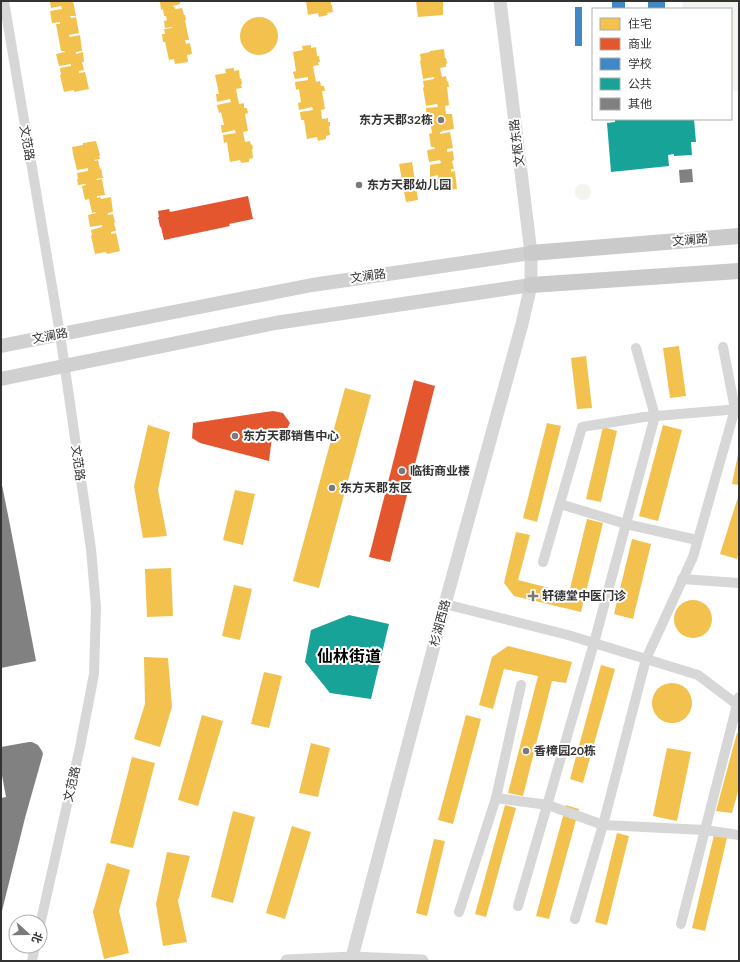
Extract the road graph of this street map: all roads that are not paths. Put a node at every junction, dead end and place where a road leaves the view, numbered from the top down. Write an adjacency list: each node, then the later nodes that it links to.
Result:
1 (4, 1): 7 (street, 文范路)
2 (500, 1): 4 (street, 文枢东路)
3 (739, 236): 4 (main road, 文澜路)
4 (531, 253): 6 (street, 文枢东路); 7 (main road, 文澜路)
5 (739, 271): 6 (main road)
6 (532, 285): 11 (main road); 21 (street, 杉湖西路)
7 (60, 334): 8 (main road, 文澜路); 11 (street, 文范路)
8 (1, 346)
9 (723, 347): 13 (street)
10 (636, 348): 14 (street)
11 (64, 366): 12 (main road); 33 (street, 文范路)
12 (1, 379)
13 (737, 409): 14 (street); 17 (street)
14 (655, 416): 15 (street); 16 (street)
15 (560, 504): 16 (street); 18 (street)
16 (626, 524): 17 (street); 22 (street)
17 (697, 540): 19 (street)
18 (543, 562)
19 (682, 579): 20 (street); 23 (street)
20 (739, 583)
21 (445, 604): 22 (street); 36 (street, 杉湖西路)
22 (594, 643): 23 (street); 27 (street)
23 (646, 659): 25 (street); 28 (street)
24 (521, 685): 26 (street)
25 (738, 703): 29 (street)
26 (496, 798): 27 (street); 32 (street)
27 (548, 805): 28 (street); 31 (street)
28 (603, 825): 29 (street); 34 (street)
29 (705, 830): 30 (street); 35 (street)
30 (739, 835)
31 (518, 906)
32 (459, 912)
33 (42, 914)
34 (574, 919)
35 (681, 924)
36 (352, 959): 37 (street); 38 (street)
37 (287, 961)
38 (422, 961)

